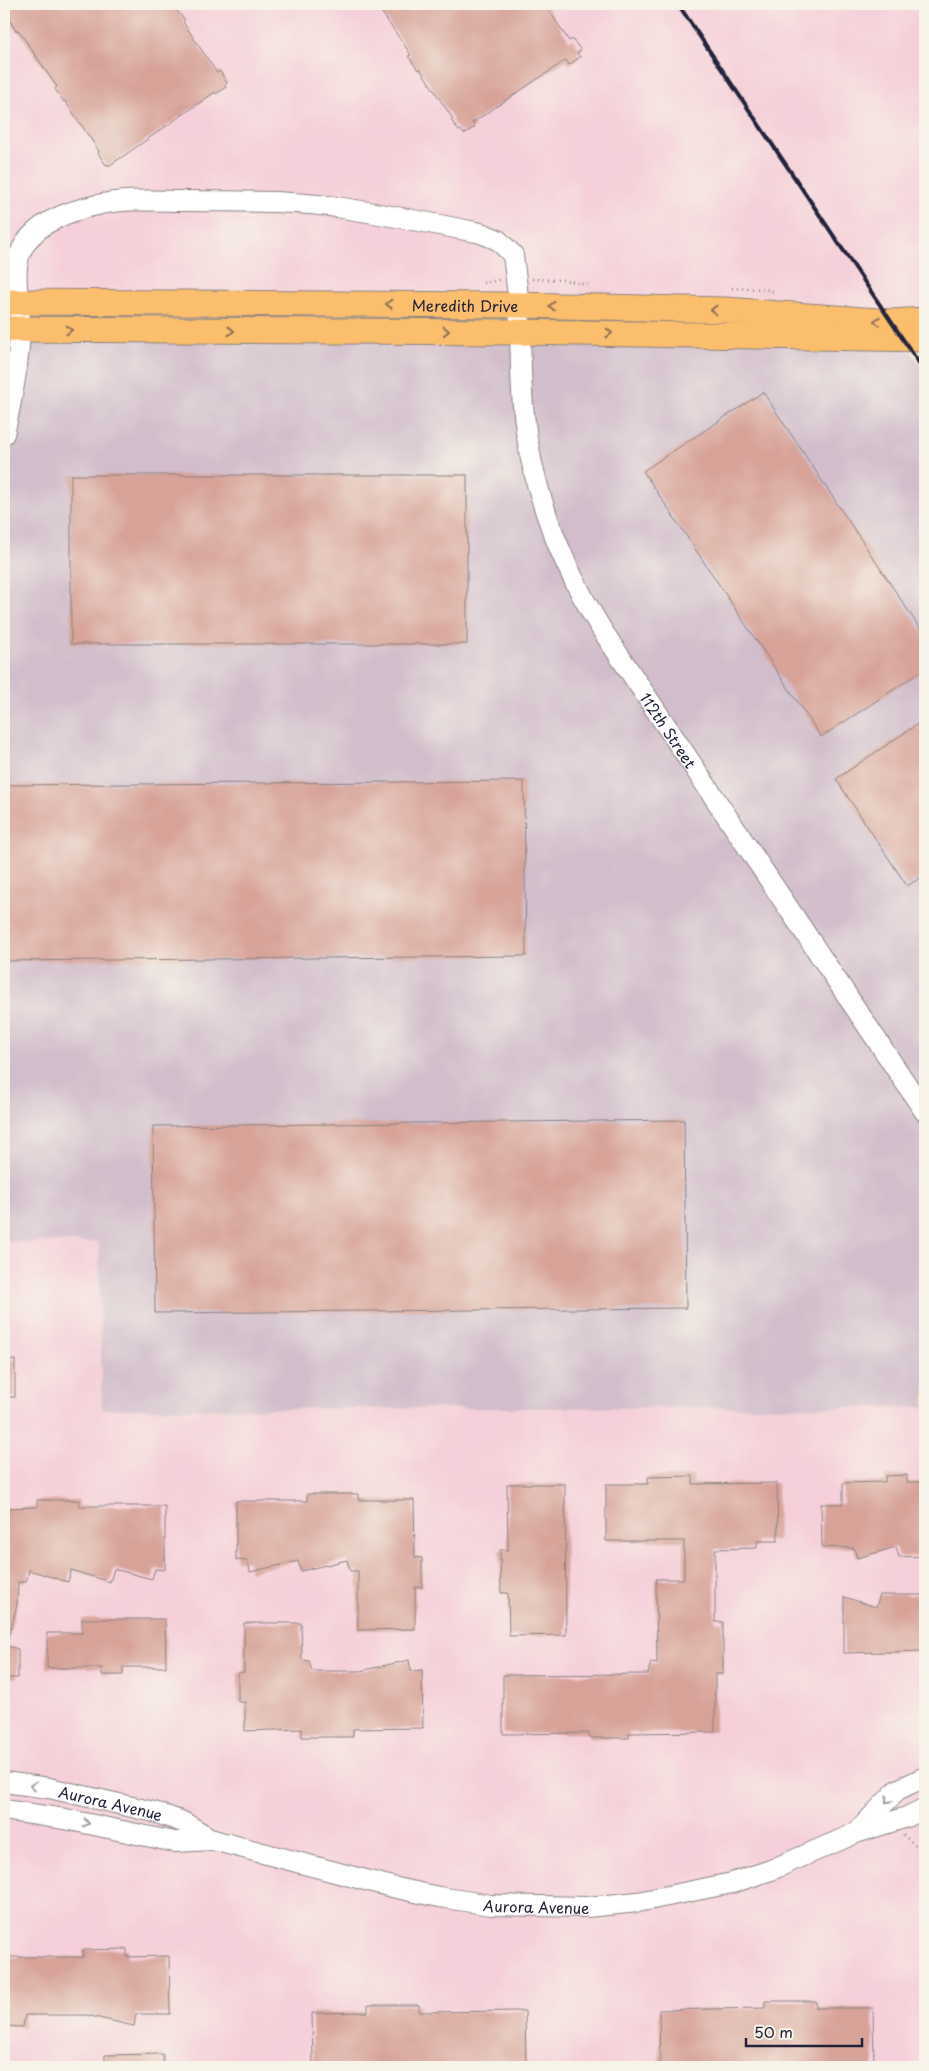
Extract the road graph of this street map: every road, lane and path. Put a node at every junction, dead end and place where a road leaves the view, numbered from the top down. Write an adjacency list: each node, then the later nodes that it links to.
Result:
1 (11, 302): 2 (main road, Meredith Drive, one-way to 1); 2 (street, 112th Street); 4 (street, 112th Street)
2 (519, 305): 3 (main road, Meredith Drive, one-way to 2); 5 (street, 112th Street)
3 (925, 320)
4 (12, 330): 5 (main road, Meredith Drive, one-way to 5); 7 (street, 112th Street)
5 (519, 332): 6 (main road, Meredith Drive, one-way to 6); 8 (street, 112th Street)
6 (925, 339)
7 (5, 427)
8 (925, 1112)
9 (925, 1777): 14 (street, Aurora Avenue, one-way to 14)
10 (4, 1782): 15 (street, Aurora Avenue, one-way to 10)
11 (925, 1808): 13 (street, Aurora Avenue)
12 (4, 1810): 15 (street, Aurora Avenue, one-way to 15)
13 (894, 1821): 14 (street, Aurora Avenue); 16 (path)
14 (856, 1833): 15 (street, Aurora Avenue)
15 (213, 1840)
16 (925, 1846)

